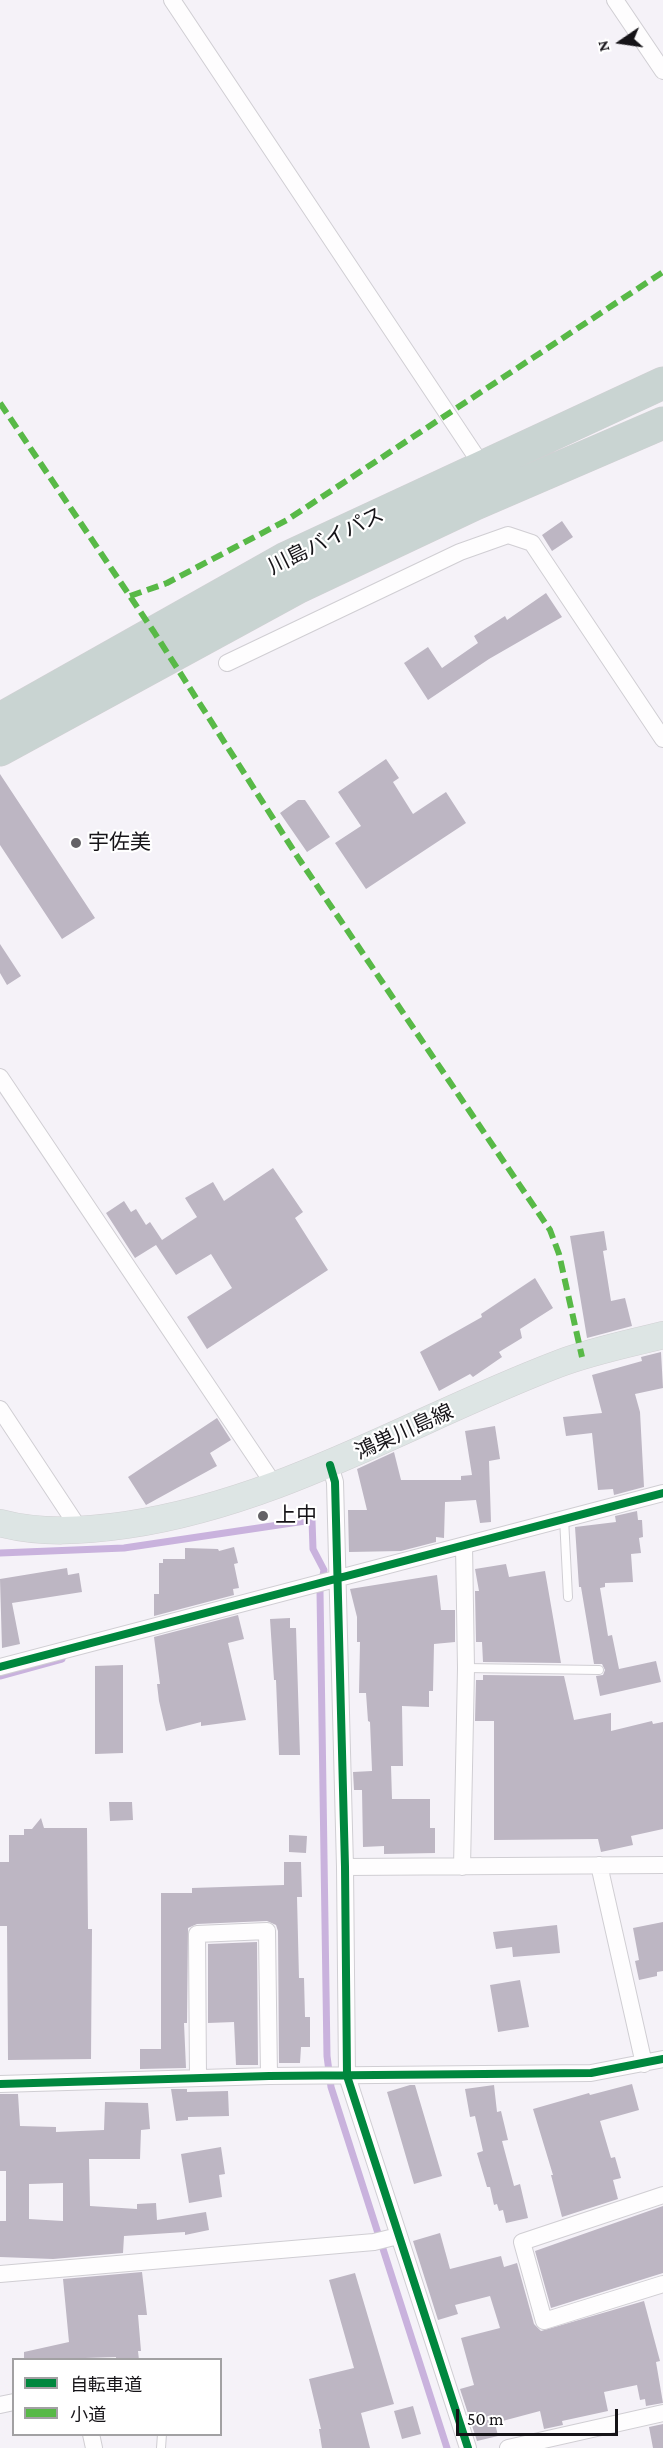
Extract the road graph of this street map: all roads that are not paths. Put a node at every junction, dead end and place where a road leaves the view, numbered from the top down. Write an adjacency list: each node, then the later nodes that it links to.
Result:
1 (172, 0): 6 (street)
2 (615, 0): 3 (street)
3 (663, 71)
4 (663, 383): 6 (highway, 川島バイパス)
5 (663, 423): 10 (highway, 川島バイパス)
6 (483, 467): 8 (highway, 川島バイパス)
7 (226, 663): 9 (street)
8 (0, 719)
9 (663, 739)
10 (0, 750)
11 (0, 1077): 15 (street)
12 (663, 1335): 14 (main road, 鴻巣川島線)
13 (0, 1409): 19 (street)
14 (330, 1465): 15 (main road, 鴻巣川島線); 21 (street)
15 (275, 1486): 19 (main road, 鴻巣川島線)
16 (663, 1493): 17 (street)
17 (564, 1518): 20 (street); 22 (lane)
18 (0, 1523): 19 (main road, 鴻巣川島線)
19 (80, 1530)
20 (464, 1545): 21 (street); 24 (street)
21 (337, 1578): 23 (street); 28 (street)
22 (568, 1597)
23 (0, 1667)
24 (466, 1668): 25 (lane); 29 (street)
25 (599, 1670)
26 (599, 1865): 27 (street); 29 (street); 31 (street)
27 (663, 1865)
28 (345, 1867): 29 (street); 33 (street)
29 (462, 1868)
30 (663, 2059): 31 (street)
31 (644, 2064): 33 (street)
32 (269, 2076): 33 (street); 34 (street); 34 (street)
33 (337, 2076): 37 (street)
34 (198, 2078): 35 (street)
35 (0, 2084)
36 (663, 2195): 39 (street)
37 (386, 2239): 38 (street); 41 (street)
38 (0, 2274)
39 (663, 2284)
40 (663, 2413): 42 (street)
41 (468, 2448)
42 (508, 2448)

